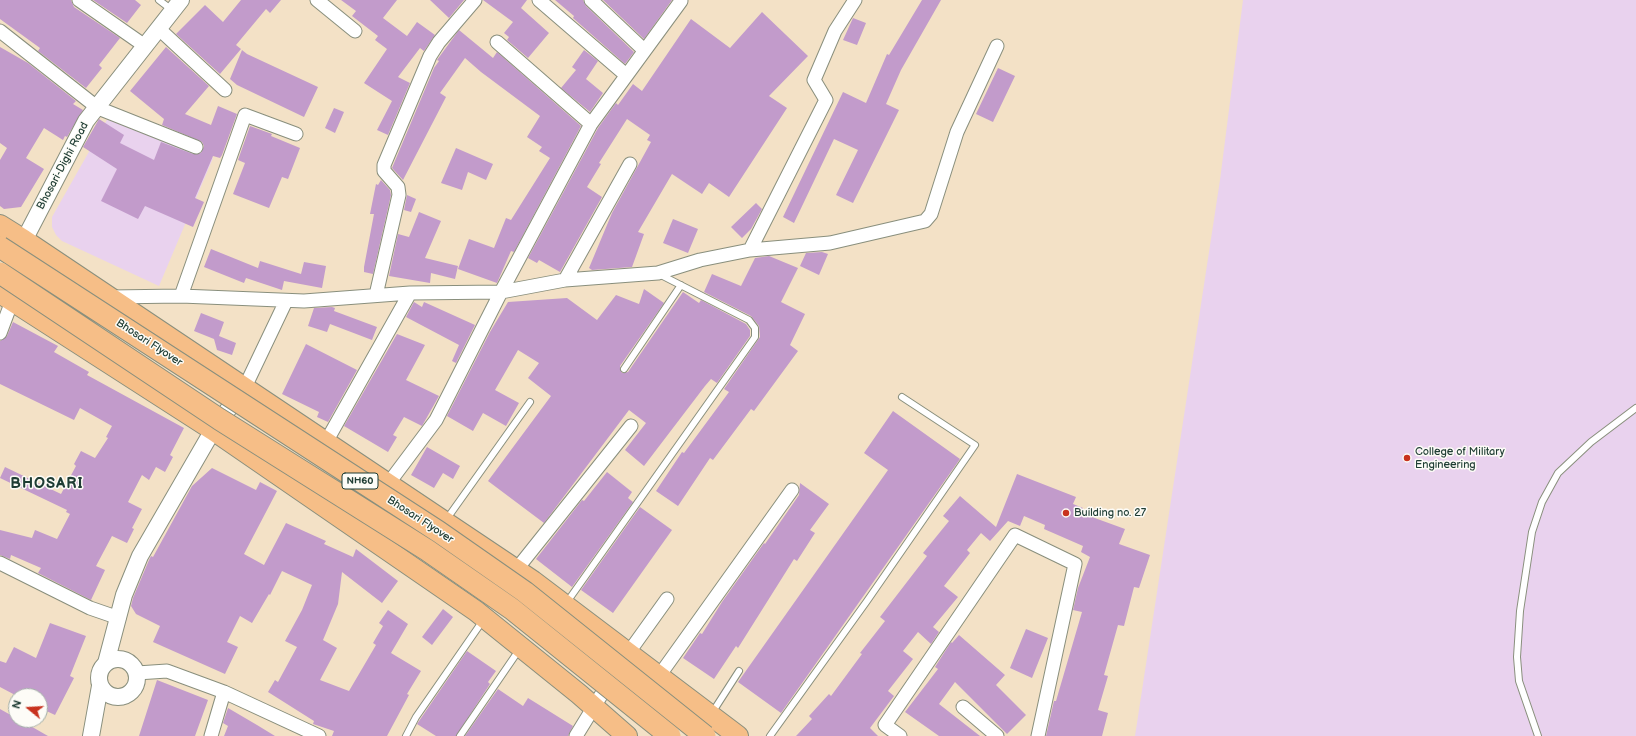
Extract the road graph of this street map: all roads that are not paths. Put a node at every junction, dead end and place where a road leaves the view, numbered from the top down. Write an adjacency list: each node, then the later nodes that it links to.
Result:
1 (79, 0): 14 (street)
2 (159, 0): 9 (lane)
3 (317, 0): 12 (street)
4 (475, 0): 36 (street)
5 (539, 0): 17 (street)
6 (591, 0): 16 (street)
7 (855, 0): 27 (street)
8 (681, 1): 16 (street)
9 (177, 5): 10 (street, Bhosari-Dighi Road)
10 (158, 28): 14 (street, Bhosari-Dighi Road); 18 (street)
11 (0, 31): 19 (street)
12 (355, 31)
13 (496, 42): 20 (street)
14 (145, 46): 19 (street, Bhosari-Dighi Road)
15 (997, 46): 27 (street)
16 (644, 50): 17 (street)
17 (626, 75): 20 (street)
18 (225, 90)
19 (98, 108): 22 (street); 25 (street, Bhosari-Dighi Road)
20 (591, 124): 33 (street)
21 (296, 134): 35 (street)
22 (196, 147)
23 (630, 164): 30 (street)
24 (0, 226): 25 (main road)
25 (24, 240): 31 (street, Bhosari-Dighi Road); 38 (main road)
26 (0, 247): 77 (highway, Bhosari Flyover / NH60, bridge)
27 (750, 250): 29 (street)
28 (0, 273): 76 (highway, Bhosari Flyover / NH60, bridge)
29 (658, 273): 30 (street); 32 (lane)
30 (565, 280): 33 (street)
31 (0, 283)
32 (680, 285): 41 (lane); 55 (lane)
33 (501, 292): 34 (street); 49 (street)
34 (410, 293): 36 (street); 48 (street)
35 (181, 296): 38 (street); 39 (street)
36 (376, 296): 39 (street)
37 (6, 297): 40 (street); 47 (main road)
38 (110, 297): 42 (main road)
39 (286, 301): 42 (street)
40 (0, 333)
41 (624, 369)
42 (244, 387): 47 (street); 48 (main road)
43 (902, 397): 79 (lane)
44 (530, 402): 51 (lane)
45 (1636, 408): 83 (lane)
46 (631, 426): 53 (street)
47 (213, 430): 56 (street); 57 (main road)
48 (326, 442): 49 (main road)
49 (388, 484): 51 (main road)
50 (792, 490): 63 (street)
51 (444, 521): 53 (main road)
52 (0, 562): 56 (street)
53 (516, 570): 55 (main road)
54 (667, 599): 59 (street)
55 (566, 605): 59 (main road)
56 (119, 618): 60 (street)
57 (485, 618): 58 (main road); 72 (lane)
58 (520, 647): 67 (main road); 73 (lane)
59 (628, 653): 63 (main road); 67 (street)
60 (106, 663): 62 (street); 64 (street)
61 (740, 671): 68 (lane)
62 (137, 673): 64 (street); 65 (street)
63 (659, 676): 68 (main road)
64 (100, 686): 69 (street)
65 (224, 692): 70 (street); 71 (street)
66 (964, 707): 81 (street)
67 (594, 708): 74 (street); 75 (main road)
68 (711, 715): 78 (main road)
69 (91, 736)
70 (212, 736)
71 (319, 736)
72 (406, 736)
73 (460, 736)
74 (576, 736)
75 (628, 736)
76 (670, 736)
77 (705, 736)
78 (738, 736)
79 (770, 736)
80 (900, 736): 82 (street)
81 (997, 736)
82 (1038, 736)
83 (1538, 736)

